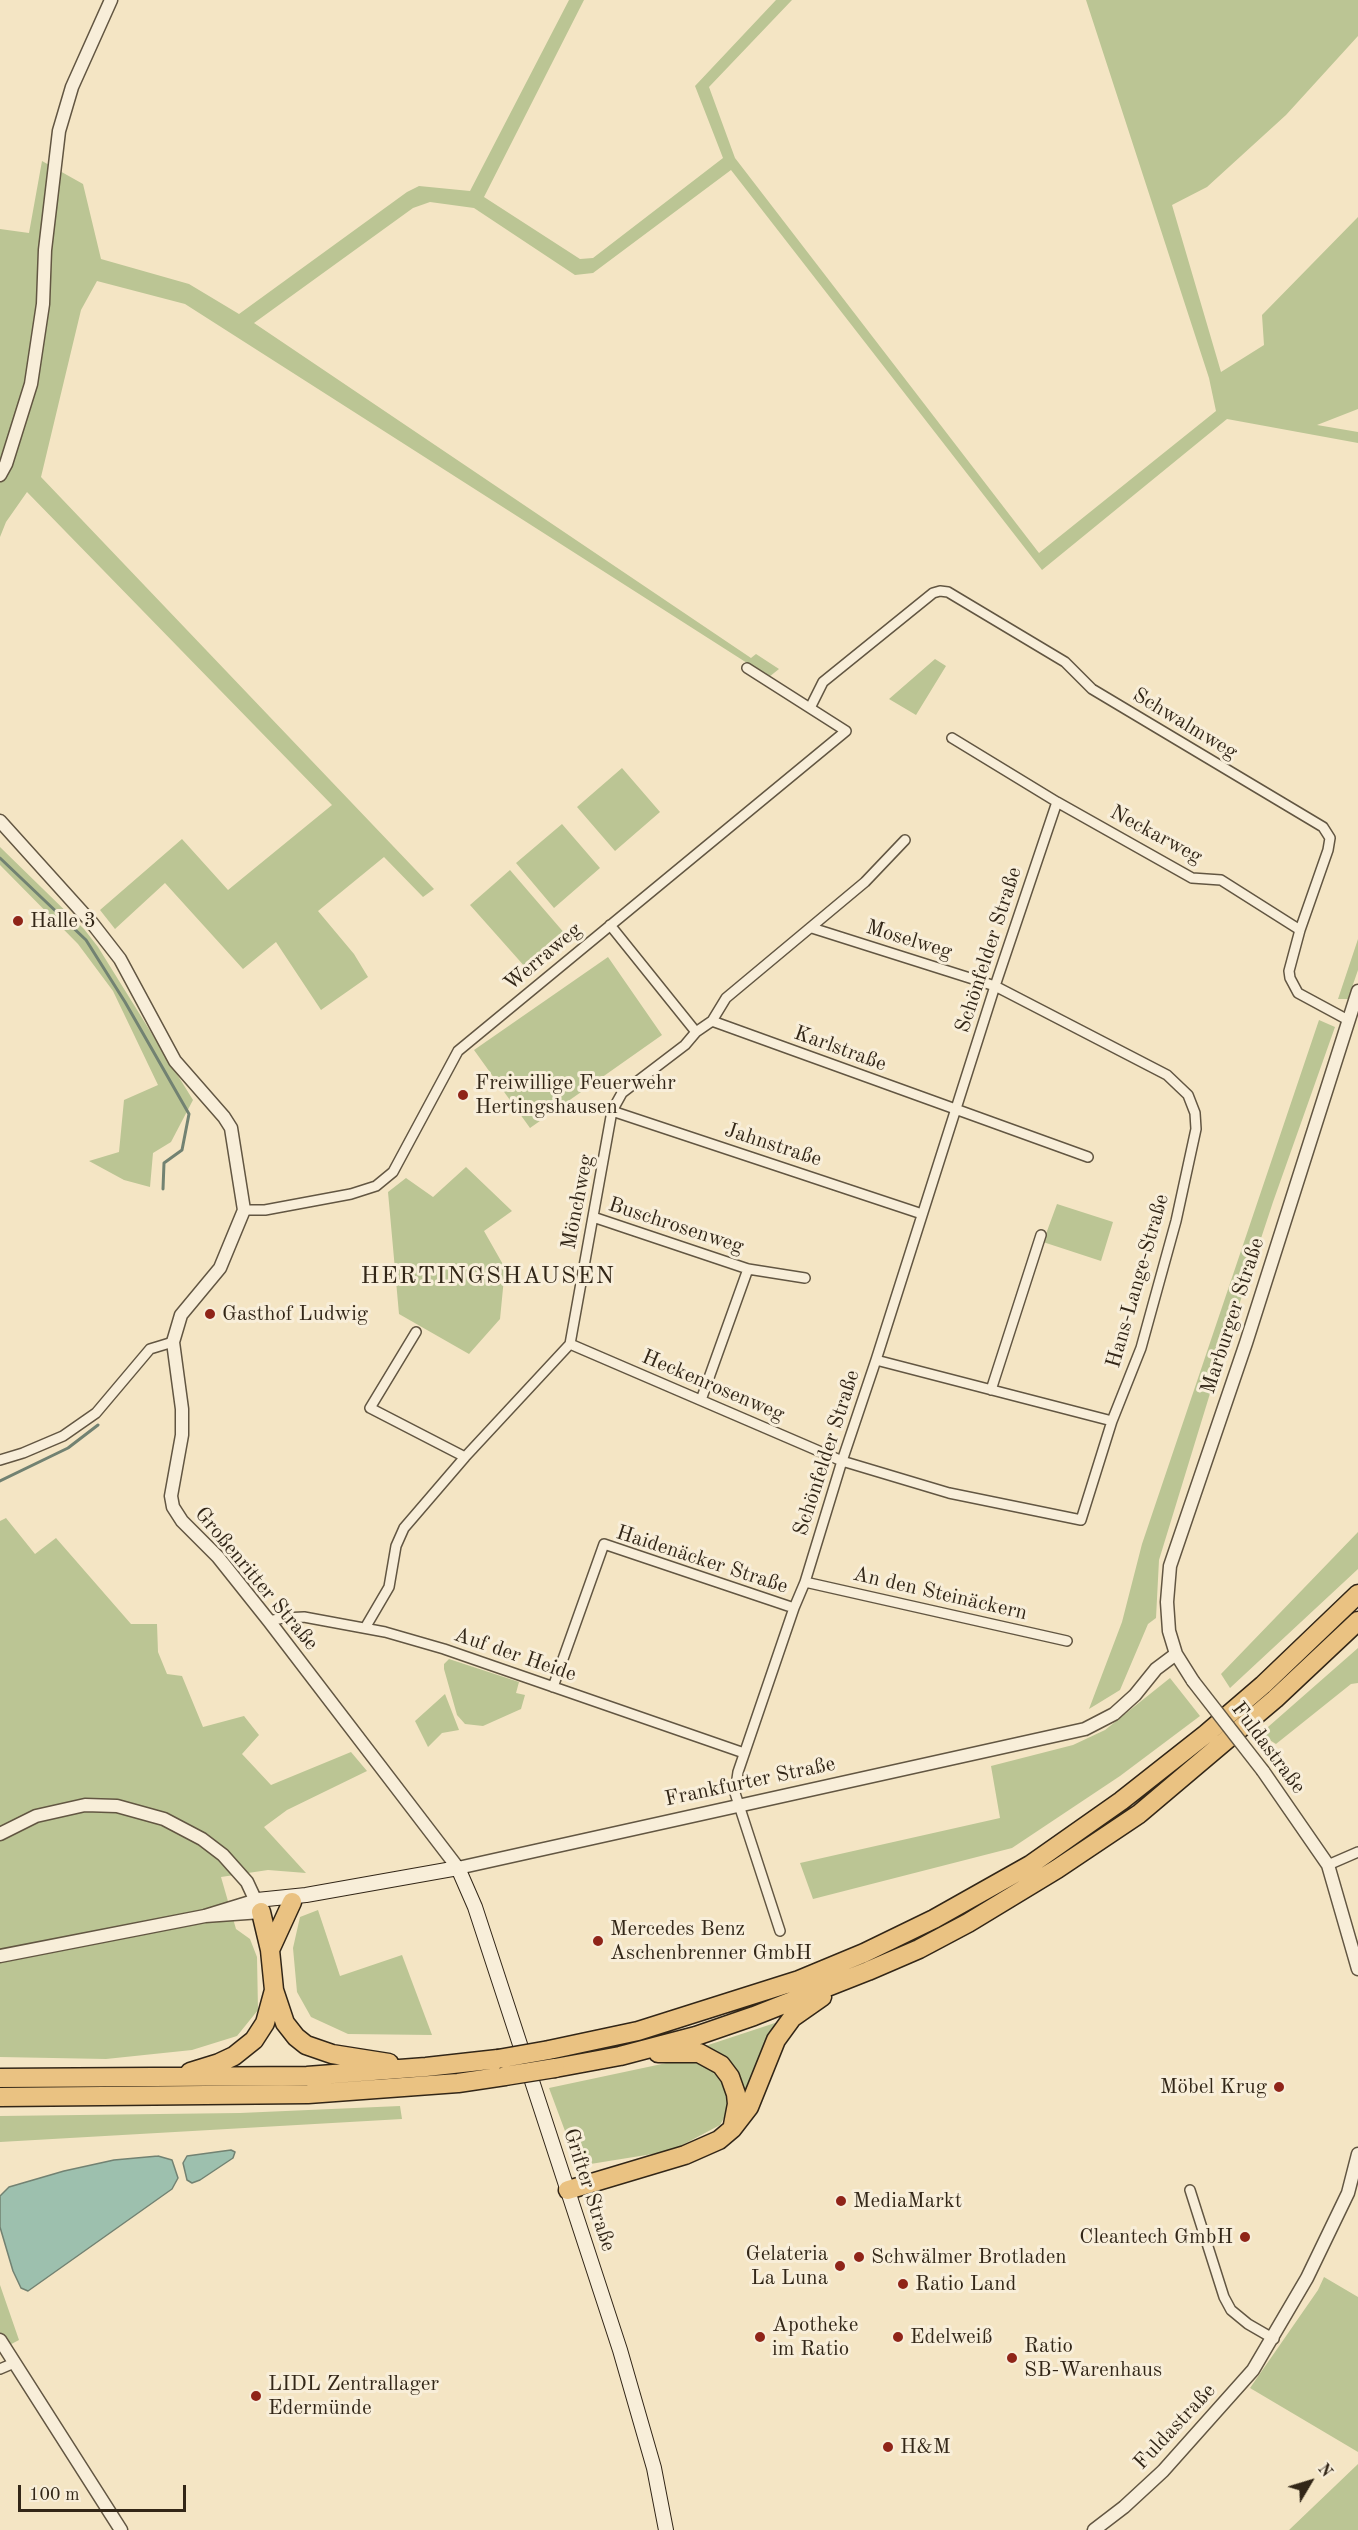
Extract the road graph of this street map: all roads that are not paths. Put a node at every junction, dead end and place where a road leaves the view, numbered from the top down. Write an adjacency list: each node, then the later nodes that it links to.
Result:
1 (111, 0): 2 (street)
2 (0, 476)
3 (747, 668): 4 (street, Werraweg)
4 (810, 708): 9 (street, Werraweg); 11 (street, Schwalmweg)
5 (952, 738): 6 (street, Neckarweg)
6 (1058, 802): 11 (street, Neckarweg); 12 (street, Schönfelder Straße)
7 (0, 821): 20 (street)
8 (905, 840): 10 (street, Mönchweg)
9 (610, 925): 16 (street); 20 (street, Werraweg)
10 (812, 928): 12 (street, Moselweg); 15 (street, Mönchweg)
11 (1300, 930): 14 (street)
12 (995, 986): 18 (street, Schönfelder Straße); 32 (street, Hans-Lange-Straße)
13 (1358, 991): 14 (street, Marburger Straße)
14 (1348, 1020): 43 (street, Marburger Straße)
15 (712, 1021): 16 (street, Mönchweg); 18 (street, Karlstraße)
16 (696, 1032): 17 (street, Mönchweg)
17 (612, 1111): 21 (street, Jahnstraße); 22 (street, Mönchweg)
18 (956, 1111): 19 (street); 21 (street, Schönfelder Straße)
19 (1088, 1157)
20 (244, 1210): 27 (street, Großenritter Straße)
21 (922, 1214): 29 (street, Schönfelder Straße)
22 (593, 1217): 24 (street, Buschrosenweg); 28 (street, Mönchweg)
23 (1041, 1235): 30 (street)
24 (748, 1269): 25 (street, Buschrosenweg); 31 (street, Buschrosenweg)
25 (805, 1278)
26 (416, 1332): 33 (street)
27 (173, 1342): 34 (street); 39 (street, Großenritter Straße)
28 (570, 1344): 31 (street, Heckenrosenweg); 33 (street)
29 (876, 1360): 30 (street); 35 (street, Schönfelder Straße)
30 (991, 1390): 32 (street)
31 (701, 1400): 35 (street, Heckenrosenweg)
32 (1112, 1421): 35 (street, Hans-Lange-Straße)
33 (465, 1457): 41 (street)
34 (0, 1460)
35 (842, 1461): 36 (street, Schönfelder Straße)
36 (805, 1582): 38 (street, Schönfelder Straße); 42 (street, An den Steinäckern)
37 (1358, 1594): 60 (highway, bridge)
38 (794, 1608): 44 (street, Haidenäcker Straße); 45 (street, Schönfelder Straße)
39 (269, 1621): 41 (street, Auf der Heide); 50 (street, Großenritter Straße)
40 (1358, 1621): 57 (highway)
41 (365, 1628): 44 (street, Auf der Heide)
42 (1067, 1641)
43 (1176, 1654): 46 (street, Frankfurter Straße); 49 (street, Fuldastraße, bridge)
44 (553, 1687): 45 (street, Auf der Heide)
45 (744, 1753): 46 (street, Schönfelder Straße)
46 (739, 1805): 50 (street, Frankfurter Straße); 53 (street, Schönfelder Straße)
47 (0, 1834): 52 (street)
48 (1358, 1852): 49 (street)
49 (1328, 1865): 56 (street, Fuldastraße)
50 (458, 1868): 51 (main road, Frankfurter Straße); 66 (main road, Grifter Straße)
51 (299, 1898): 52 (main road, Frankfurter Straße); 54 (highway)
52 (259, 1906): 54 (highway); 55 (street)
53 (780, 1932)
54 (270, 1950): 58 (highway)
55 (0, 1956)
56 (1358, 1969)
57 (868, 1971): 59 (highway); 64 (highway)
58 (274, 1990): 60 (highway); 61 (highway)
59 (620, 2056): 63 (highway, bridge); 64 (highway)
60 (426, 2067): 61 (highway)
61 (161, 2077): 62 (highway)
62 (0, 2078)
63 (0, 2097)
64 (732, 2129): 66 (highway)
65 (1358, 2154): 68 (street, Fuldastraße)
66 (568, 2190): 73 (main road, Grifter Straße)
67 (1190, 2190): 68 (street)
68 (1274, 2339): 74 (street, Fuldastraße)
69 (0, 2340): 70 (street)
70 (14, 2363): 71 (street); 72 (street)
71 (0, 2369)
72 (121, 2530)
73 (666, 2530)
74 (1094, 2530)

